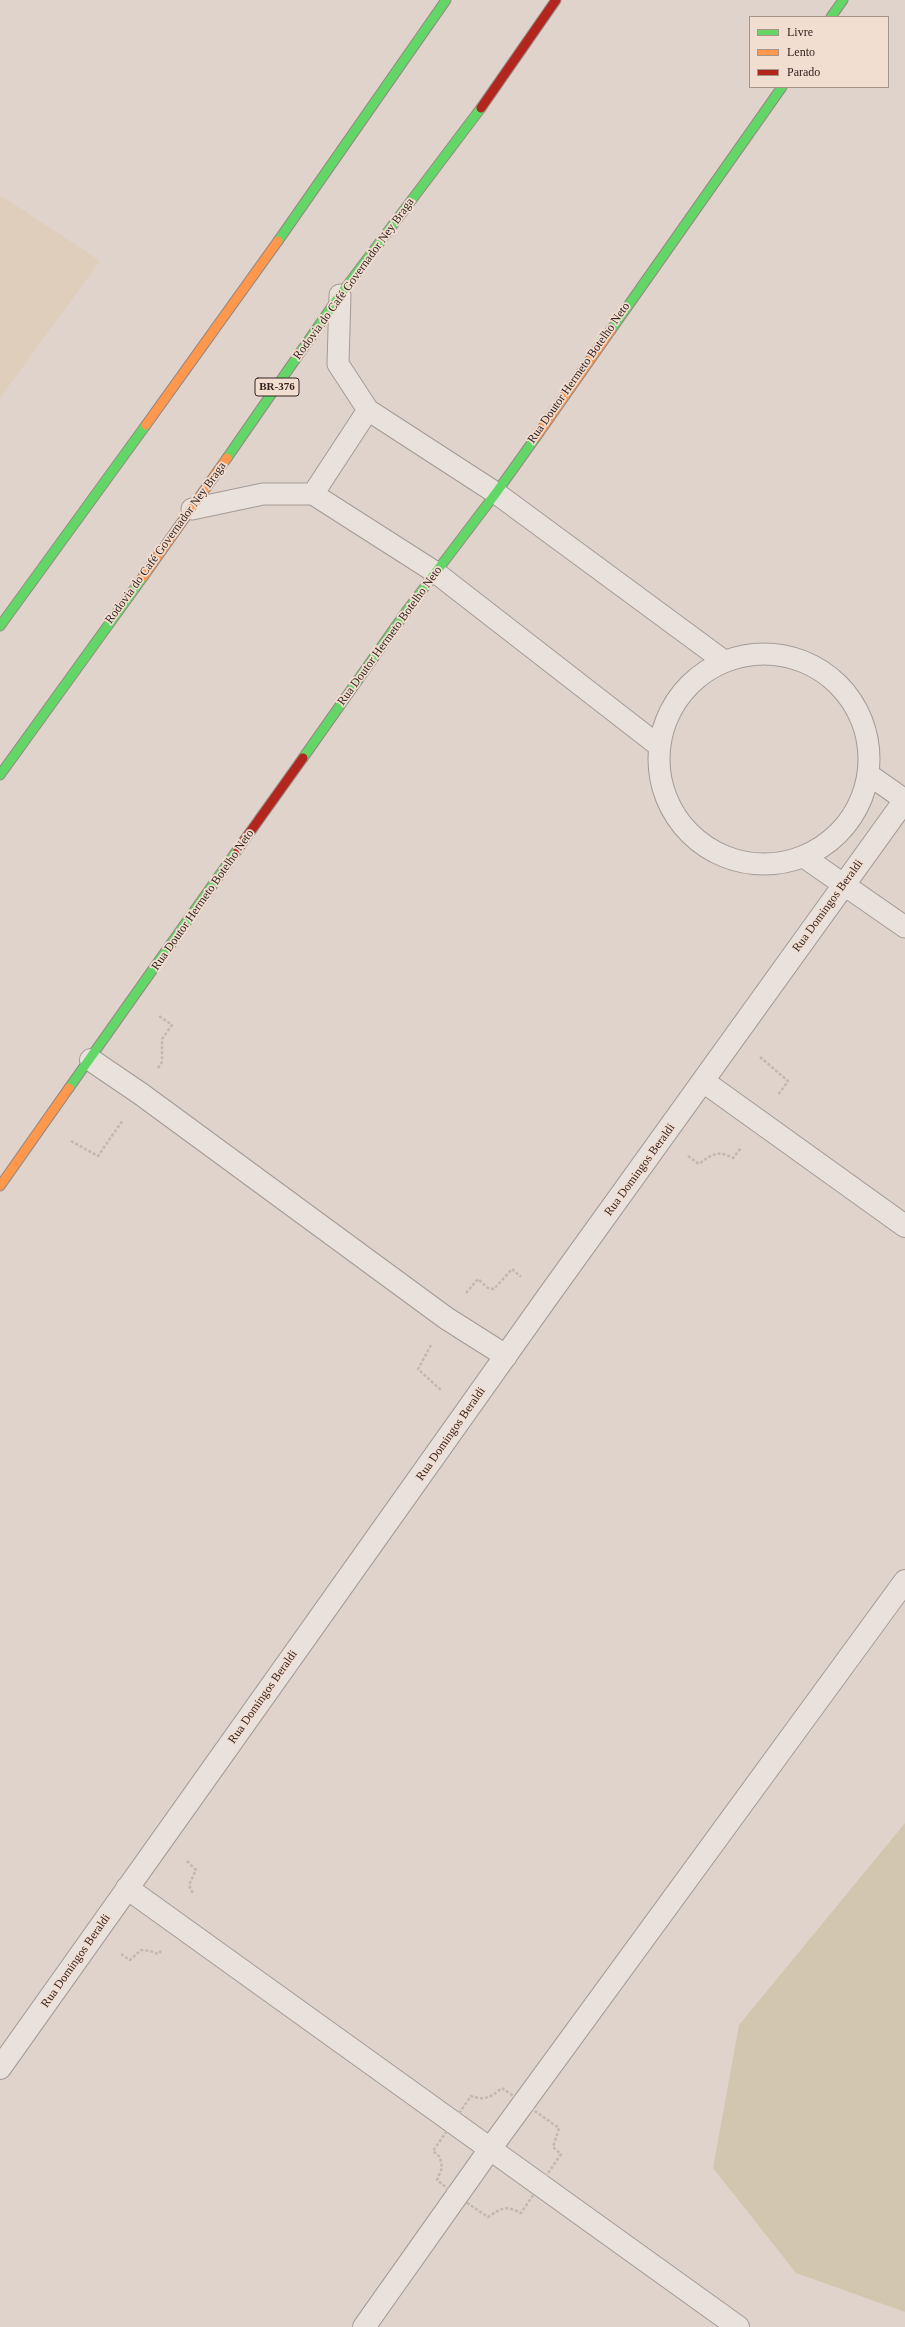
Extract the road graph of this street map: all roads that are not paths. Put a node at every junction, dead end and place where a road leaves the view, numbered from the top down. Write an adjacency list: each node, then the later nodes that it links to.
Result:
1 (446, 0): 12 (main road)
2 (556, 0): 6 (main road, Rodovia do Café Governador Ney Braga / BR-376)
3 (843, 0): 4 (main road)
4 (832, 16)
5 (781, 88): 8 (main road, Rua Doutor Hermeto Botelho Neto)
6 (340, 295): 7 (lane); 10 (main road, Rodovia do Café Governador Ney Braga / BR-376)
7 (368, 410): 8 (lane); 9 (lane)
8 (496, 493): 11 (main road, Rua Doutor Hermeto Botelho Neto); 13 (lane)
9 (313, 494): 10 (lane); 11 (lane)
10 (192, 509): 16 (main road, Rodovia do Café Governador Ney Braga / BR-376)
11 (435, 572): 14 (lane); 21 (main road, Rua Doutor Hermeto Botelho Neto)
12 (0, 626)
13 (724, 662): 14 (lane); 15 (lane)
14 (659, 746): 18 (lane)
15 (868, 774): 17 (lane); 18 (lane)
16 (0, 775)
17 (905, 800): 19 (street, Rua Domingos Beraldi)
18 (804, 857): 19 (lane)
19 (844, 885): 20 (lane); 22 (street, Rua Domingos Beraldi)
20 (905, 927)
21 (91, 1060): 23 (main road, Rua Doutor Hermeto Botelho Neto); 25 (street)
22 (702, 1081): 24 (street); 25 (street, Rua Domingos Beraldi)
23 (0, 1186)
24 (905, 1226)
25 (506, 1356): 27 (street, Rua Domingos Beraldi)
26 (905, 1581): 29 (street)
27 (127, 1888): 28 (street, Rua Domingos Beraldi); 29 (street)
28 (0, 2068)
29 (490, 2149): 30 (street); 31 (street)
30 (364, 2327)
31 (738, 2327)

